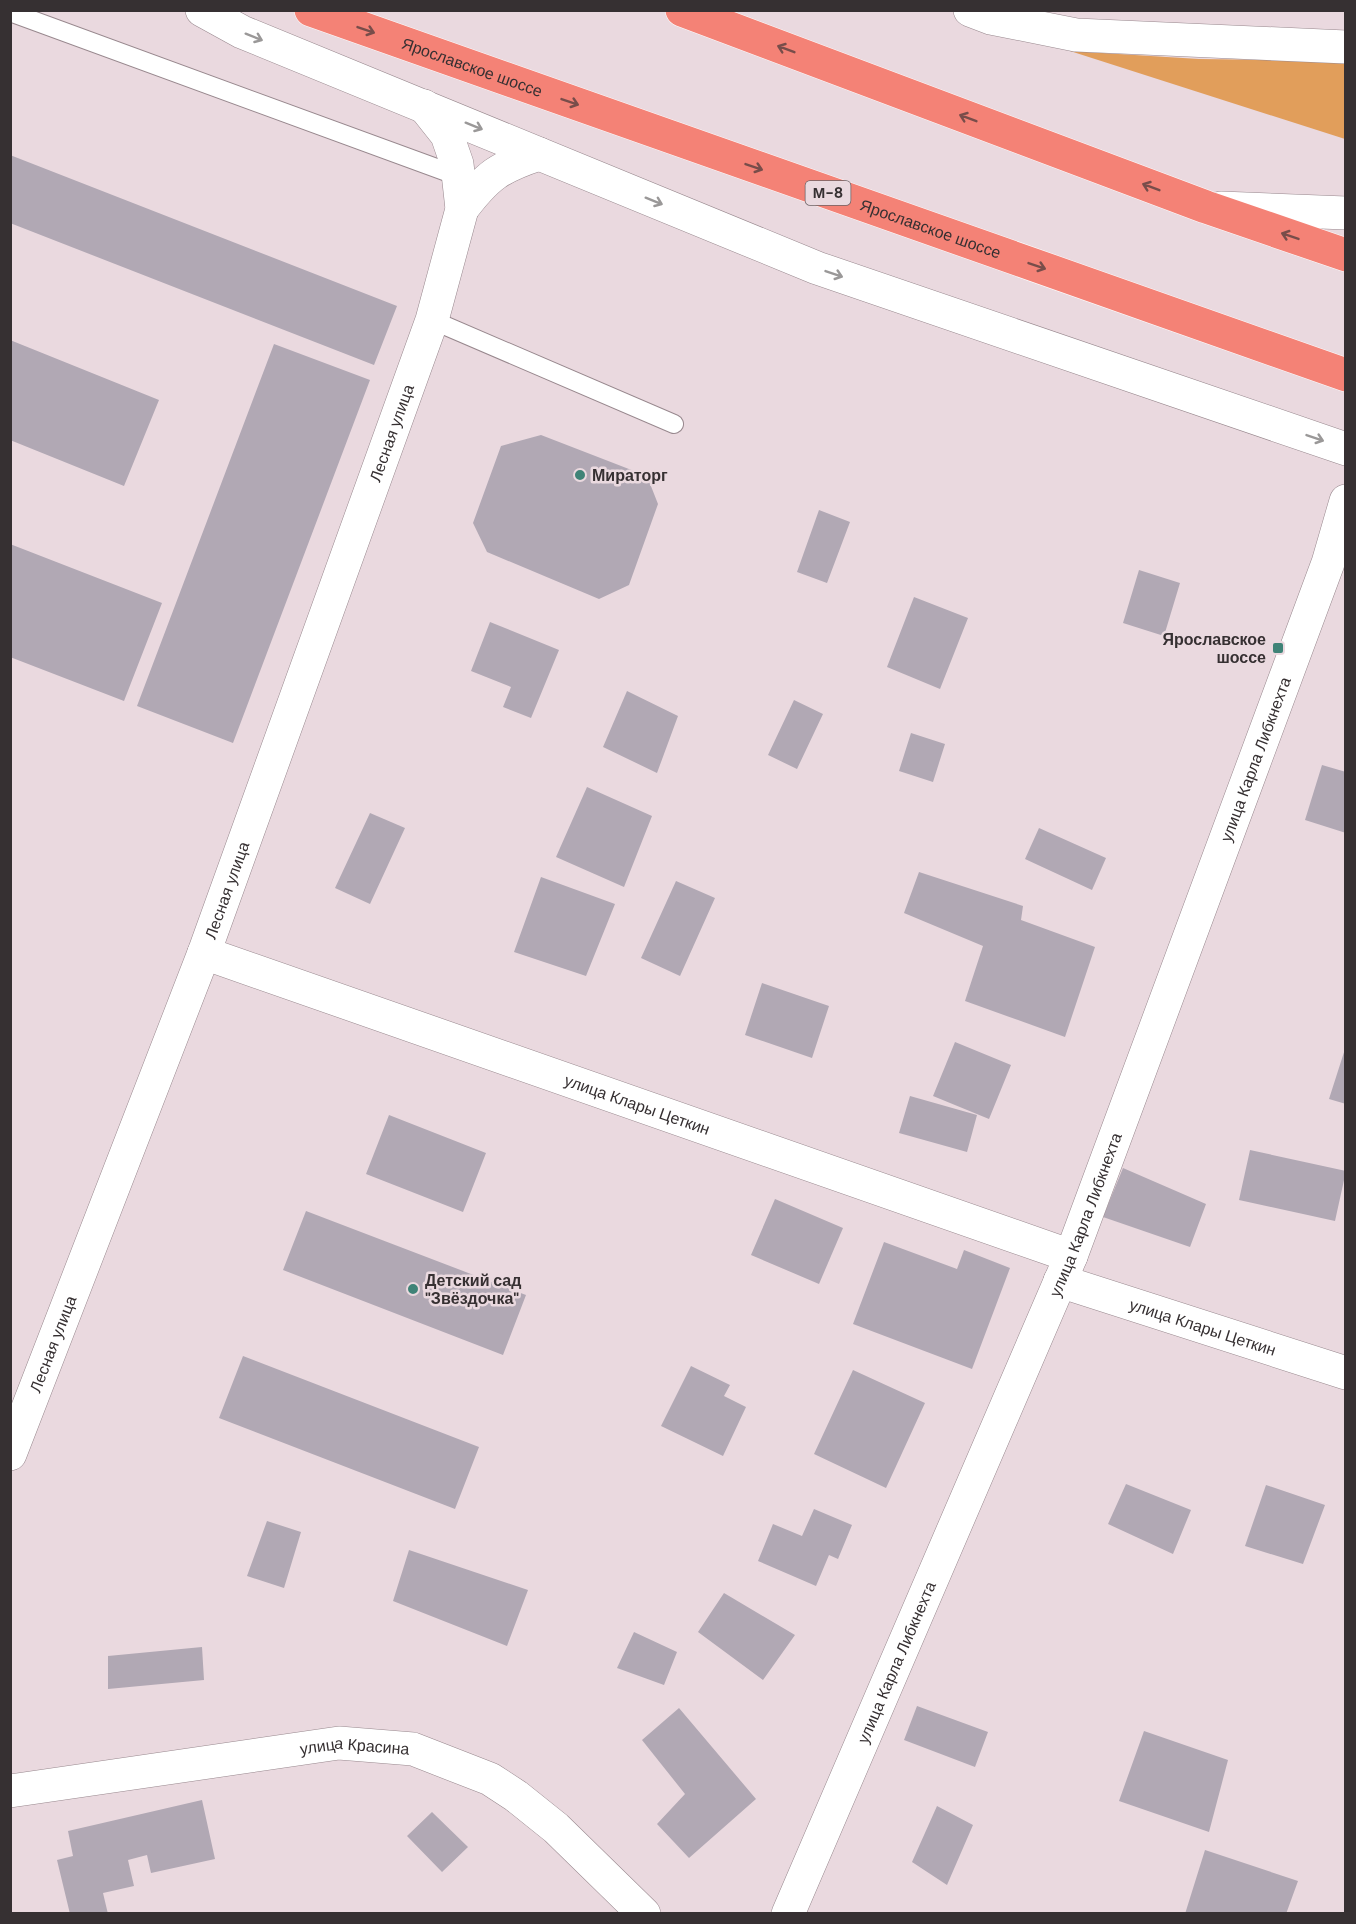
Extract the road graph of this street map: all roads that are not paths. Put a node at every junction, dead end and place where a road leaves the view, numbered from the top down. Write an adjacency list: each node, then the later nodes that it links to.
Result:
1 (202, 10): 8 (street, one-way to 8)
2 (311, 10): 16 (highway, Ярославское шоссе / М-8, one-way to 16)
3 (682, 10): 11 (highway, one-way to 3)
4 (970, 10): 6 (street)
5 (10, 12): 10 (lane)
6 (1081, 23): 7 (street)
7 (1346, 47)
8 (424, 106): 9 (street, one-way to 9); 10 (street)
9 (539, 154): 12 (street); 18 (street, one-way to 18)
10 (458, 176): 12 (street)
11 (1206, 207): 13 (street); 14 (highway, one-way to 11)
12 (462, 209): 15 (street, Лесная улица)
13 (1346, 213)
14 (1346, 255)
15 (432, 320): 17 (lane); 21 (street, Лесная улица)
16 (1346, 375)
17 (674, 424)
18 (1346, 449)
19 (1346, 501): 20 (street, улица Карла Либкнехта)
20 (1340, 541): 22 (street, улица Карла Либкнехта)
21 (204, 953): 22 (street, улица Клары Цеткин); 24 (street, Лесная улица)
22 (1066, 1268): 23 (street, улица Клары Цеткин); 27 (street, улица Карла Либкнехта)
23 (1346, 1373)
24 (10, 1454)
25 (10, 1791): 26 (street, улица Красина)
26 (644, 1914)
27 (788, 1914)

